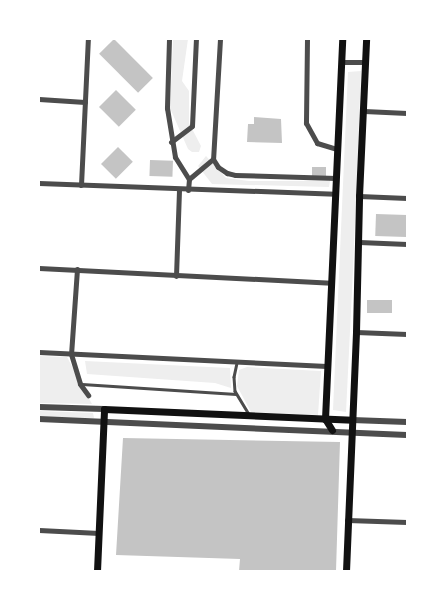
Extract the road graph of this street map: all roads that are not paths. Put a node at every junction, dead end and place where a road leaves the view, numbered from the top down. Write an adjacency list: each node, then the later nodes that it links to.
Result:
1 (88, 39): 11 (street)
2 (169, 39): 14 (street)
3 (196, 39): 14 (street)
4 (220, 39): 16 (street)
5 (307, 39): 15 (street)
6 (342, 39): 8 (main road)
7 (366, 39): 9 (main road)
8 (342, 62): 9 (street); 15 (main road)
9 (365, 62): 12 (main road)
10 (39, 99): 11 (street)
11 (85, 102): 20 (street)
12 (364, 112): 13 (street); 24 (main road)
13 (407, 113)
14 (171, 142): 18 (street)
15 (337, 148): 17 (main road)
16 (213, 159): 17 (street); 18 (street)
17 (336, 178): 23 (main road)
18 (189, 179): 22 (street)
19 (39, 184): 20 (street)
20 (81, 185): 21 (street)
21 (179, 190): 22 (street); 30 (street)
22 (188, 190): 23 (street)
23 (335, 194): 31 (main road)
24 (358, 196): 25 (street); 26 (main road)
25 (407, 198)
26 (359, 242): 27 (street); 32 (main road)
27 (407, 244)
28 (39, 268): 29 (street)
29 (77, 269): 30 (street); 35 (street)
30 (176, 276): 31 (street)
31 (331, 283): 37 (main road)
32 (356, 332): 33 (street); 46 (main road)
33 (407, 334)
34 (39, 352): 35 (street)
35 (71, 354): 36 (street); 38 (street)
36 (238, 361): 37 (street); 39 (lane)
37 (327, 366): 45 (main road)
38 (80, 384): 39 (lane); 40 (street)
39 (236, 394): 43 (lane)
40 (88, 395)
41 (39, 407): 42 (street)
42 (104, 409): 43 (main road); 47 (main road)
43 (249, 415): 45 (main road)
44 (39, 419): 47 (street)
45 (325, 419): 46 (main road); 49 (main road)
46 (352, 420): 48 (street); 50 (main road)
47 (103, 421): 49 (street); 55 (main road)
48 (407, 422)
49 (332, 430): 50 (street)
50 (352, 432): 51 (street); 52 (main road)
51 (407, 435)
52 (347, 520): 53 (street); 57 (main road)
53 (407, 522)
54 (39, 530): 55 (street)
55 (99, 532): 56 (main road)
56 (97, 571)
57 (346, 571)

